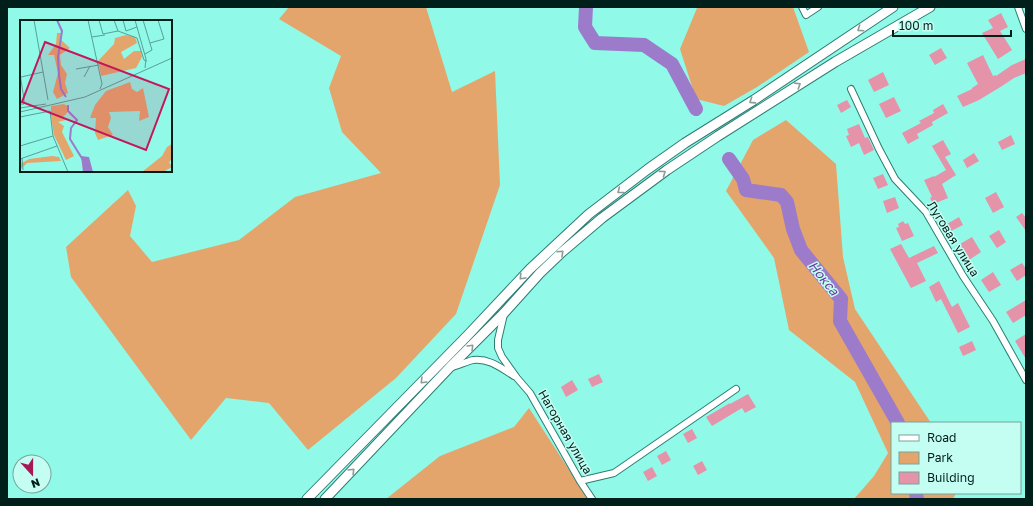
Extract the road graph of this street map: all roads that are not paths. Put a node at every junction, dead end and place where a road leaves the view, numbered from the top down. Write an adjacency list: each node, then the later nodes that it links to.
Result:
1 (802, 7): 2 (street)
2 (818, 7)
3 (893, 7): 14 (main road, one-way to 14)
4 (930, 7): 8 (main road, one-way to 4)
5 (1018, 7): 6 (street)
6 (1026, 29)
7 (851, 89): 11 (street, Луговая улица)
8 (504, 313): 9 (main road, one-way to 8); 10 (street)
9 (450, 367): 10 (street); 15 (main road, one-way to 9)
10 (517, 378): 13 (street, Нагорная улица)
11 (1026, 380)
12 (736, 389): 13 (street)
13 (580, 481): 16 (street, Нагорная улица)
14 (306, 499)
15 (325, 499)
16 (592, 499)

